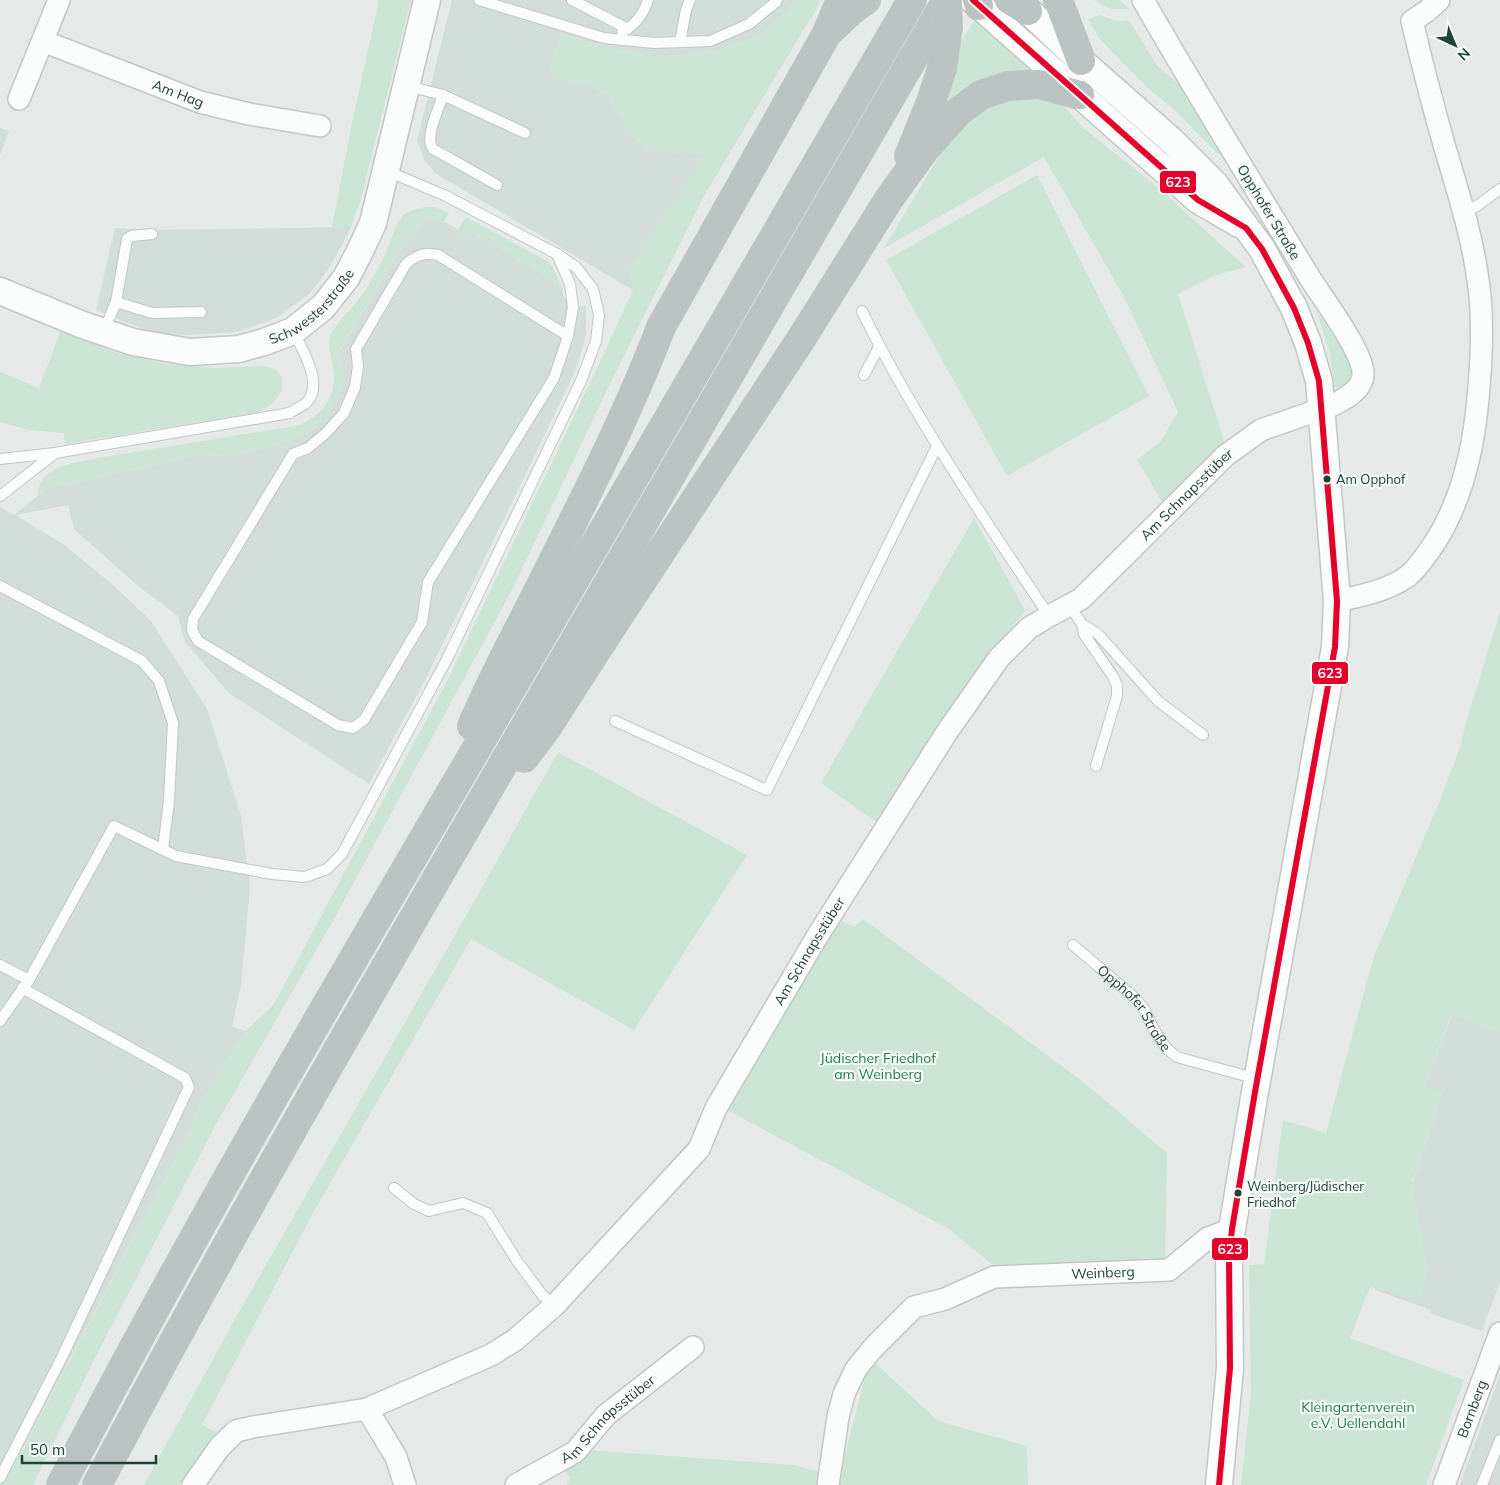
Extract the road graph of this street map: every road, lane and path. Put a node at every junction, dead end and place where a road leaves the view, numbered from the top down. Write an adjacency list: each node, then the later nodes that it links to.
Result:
1 (59, 0): 20 (street)
2 (428, 0): 23 (street, Schwesterstraße)
3 (479, 0): 19 (lane)
4 (572, 0): 17 (lane)
5 (648, 0): 17 (lane)
6 (690, 0): 21 (lane)
7 (777, 0): 21 (lane)
8 (841, 0): 18 (highway)
9 (866, 0): 18 (highway)
10 (912, 0): 59 (highway)
11 (947, 0): 32 (highway, bridge); 61 (highway)
12 (1058, 0): 22 (highway)
13 (1143, 0): 46 (street, Opphofer Straße)
14 (976, 2): 25 (street, Opphofer Straße)
15 (1437, 2): 33 (street)
16 (1018, 4): 22 (street, Opphofer Straße)
17 (628, 29): 19 (lane)
18 (826, 35): 59 (highway)
19 (604, 38): 21 (lane)
20 (43, 41): 26 (street); 27 (street, Am Hag)
21 (680, 42)
22 (1080, 61): 34 (street, Opphofer Straße)
23 (407, 86): 24 (lane); 29 (street, Schwesterstraße)
24 (443, 95): 28 (lane); 30 (lane)
25 (1080, 95): 32 (highway); 34 (street, Opphofer Straße)
26 (19, 99)
27 (320, 126)
28 (525, 133)
29 (386, 171): 36 (lane); 41 (street, Schwesterstraße)
30 (497, 185)
31 (1500, 189): 33 (lane)
32 (890, 198): 61 (highway)
33 (1464, 212): 52 (street)
34 (1246, 228): 46 (street, Opphofer Straße)
35 (152, 234): 38 (lane)
36 (557, 254): 43 (lane); 60 (lane)
37 (0, 291): 42 (street, Schwesterstraße)
38 (116, 302): 40 (lane); 42 (lane)
39 (862, 311): 44 (lane)
40 (201, 312)
41 (293, 331): 42 (street, Schwesterstraße); 48 (lane)
42 (103, 332)
43 (568, 336): 43 (lane)
44 (879, 347): 45 (lane); 47 (lane)
45 (864, 375)
46 (1321, 409): 52 (street, Opphofer Straße); 53 (street, Am Schnapsstüber)
47 (937, 446): 54 (lane); 56 (lane)
48 (56, 453): 49 (lane); 50 (lane)
49 (0, 458)
50 (0, 496)
51 (0, 586): 60 (lane)
52 (1337, 601): 66 (street, Opphofer Straße)
53 (1068, 605): 54 (street, Am Schnapsstüber); 55 (lane)
54 (1048, 616): 69 (street, Am Schnapsstüber)
55 (1082, 624): 57 (lane); 58 (lane)
56 (615, 721)
57 (1203, 735)
58 (1096, 766)
59 (422, 839): 75 (highway)
60 (163, 849): 64 (lane)
61 (452, 852): 76 (highway)
62 (1073, 945): 66 (lane, Opphofer Straße)
63 (0, 965): 64 (lane)
64 (25, 984): 65 (lane); 74 (lane)
65 (0, 1021)
66 (1258, 1079): 68 (street, Opphofer Straße)
67 (394, 1188): 69 (lane)
68 (1232, 1228): 80 (street, Weinberg); 81 (street)
69 (555, 1305): 72 (street, Am Schnapsstüber)
70 (1500, 1333): 82 (street, Bornberg)
71 (693, 1347): 79 (street, Am Schnapsstüber)
72 (367, 1409): 77 (street, Am Schnapsstüber); 78 (street)
73 (1500, 1440): 83 (lane)
74 (0, 1478)
75 (61, 1485)
76 (97, 1485)
77 (193, 1485)
78 (405, 1485)
79 (516, 1485)
80 (828, 1485)
81 (1219, 1485)
82 (1444, 1485)
83 (1482, 1485)

